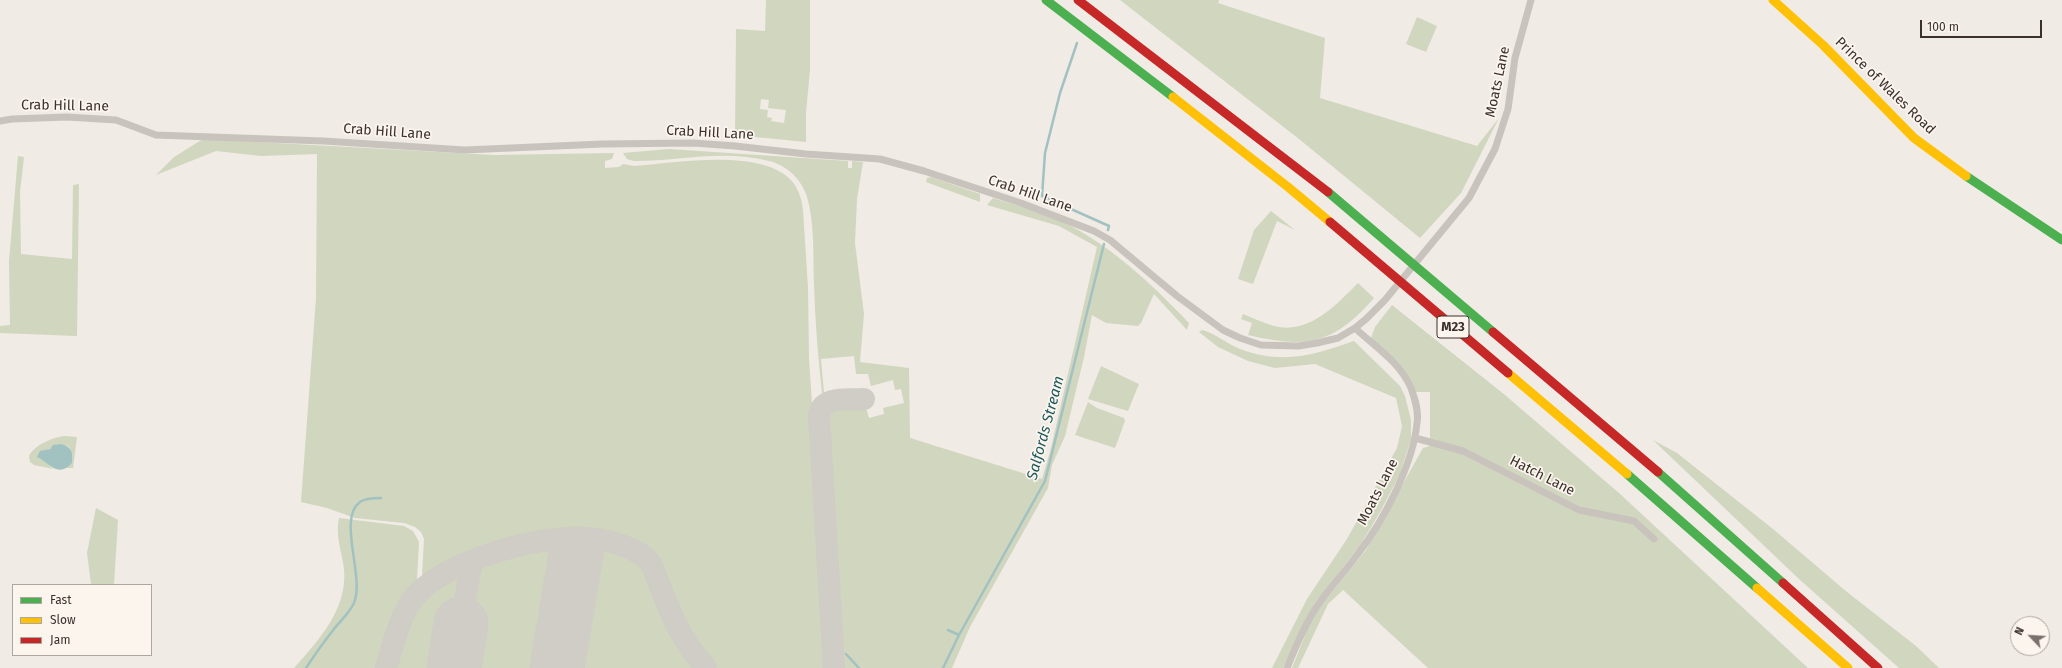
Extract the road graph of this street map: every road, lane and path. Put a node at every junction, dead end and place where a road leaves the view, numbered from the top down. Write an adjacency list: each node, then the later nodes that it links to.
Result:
1 (1046, 0): 12 (main road, M23)
2 (1078, 0): 13 (main road, M23)
3 (1531, 0): 7 (street, Moats Lane)
4 (1773, 0): 6 (main road, Prince of Wales Road)
5 (0, 121): 8 (street, Crab Hill Lane)
6 (2062, 240)
7 (1366, 319): 8 (street, Crab Hill Lane)
8 (1355, 328): 9 (street, Moats Lane)
9 (1415, 438): 10 (street, Hatch Lane); 11 (street, Moats Lane)
10 (1654, 539)
11 (1287, 668)
12 (1848, 668)
13 (1878, 668)

